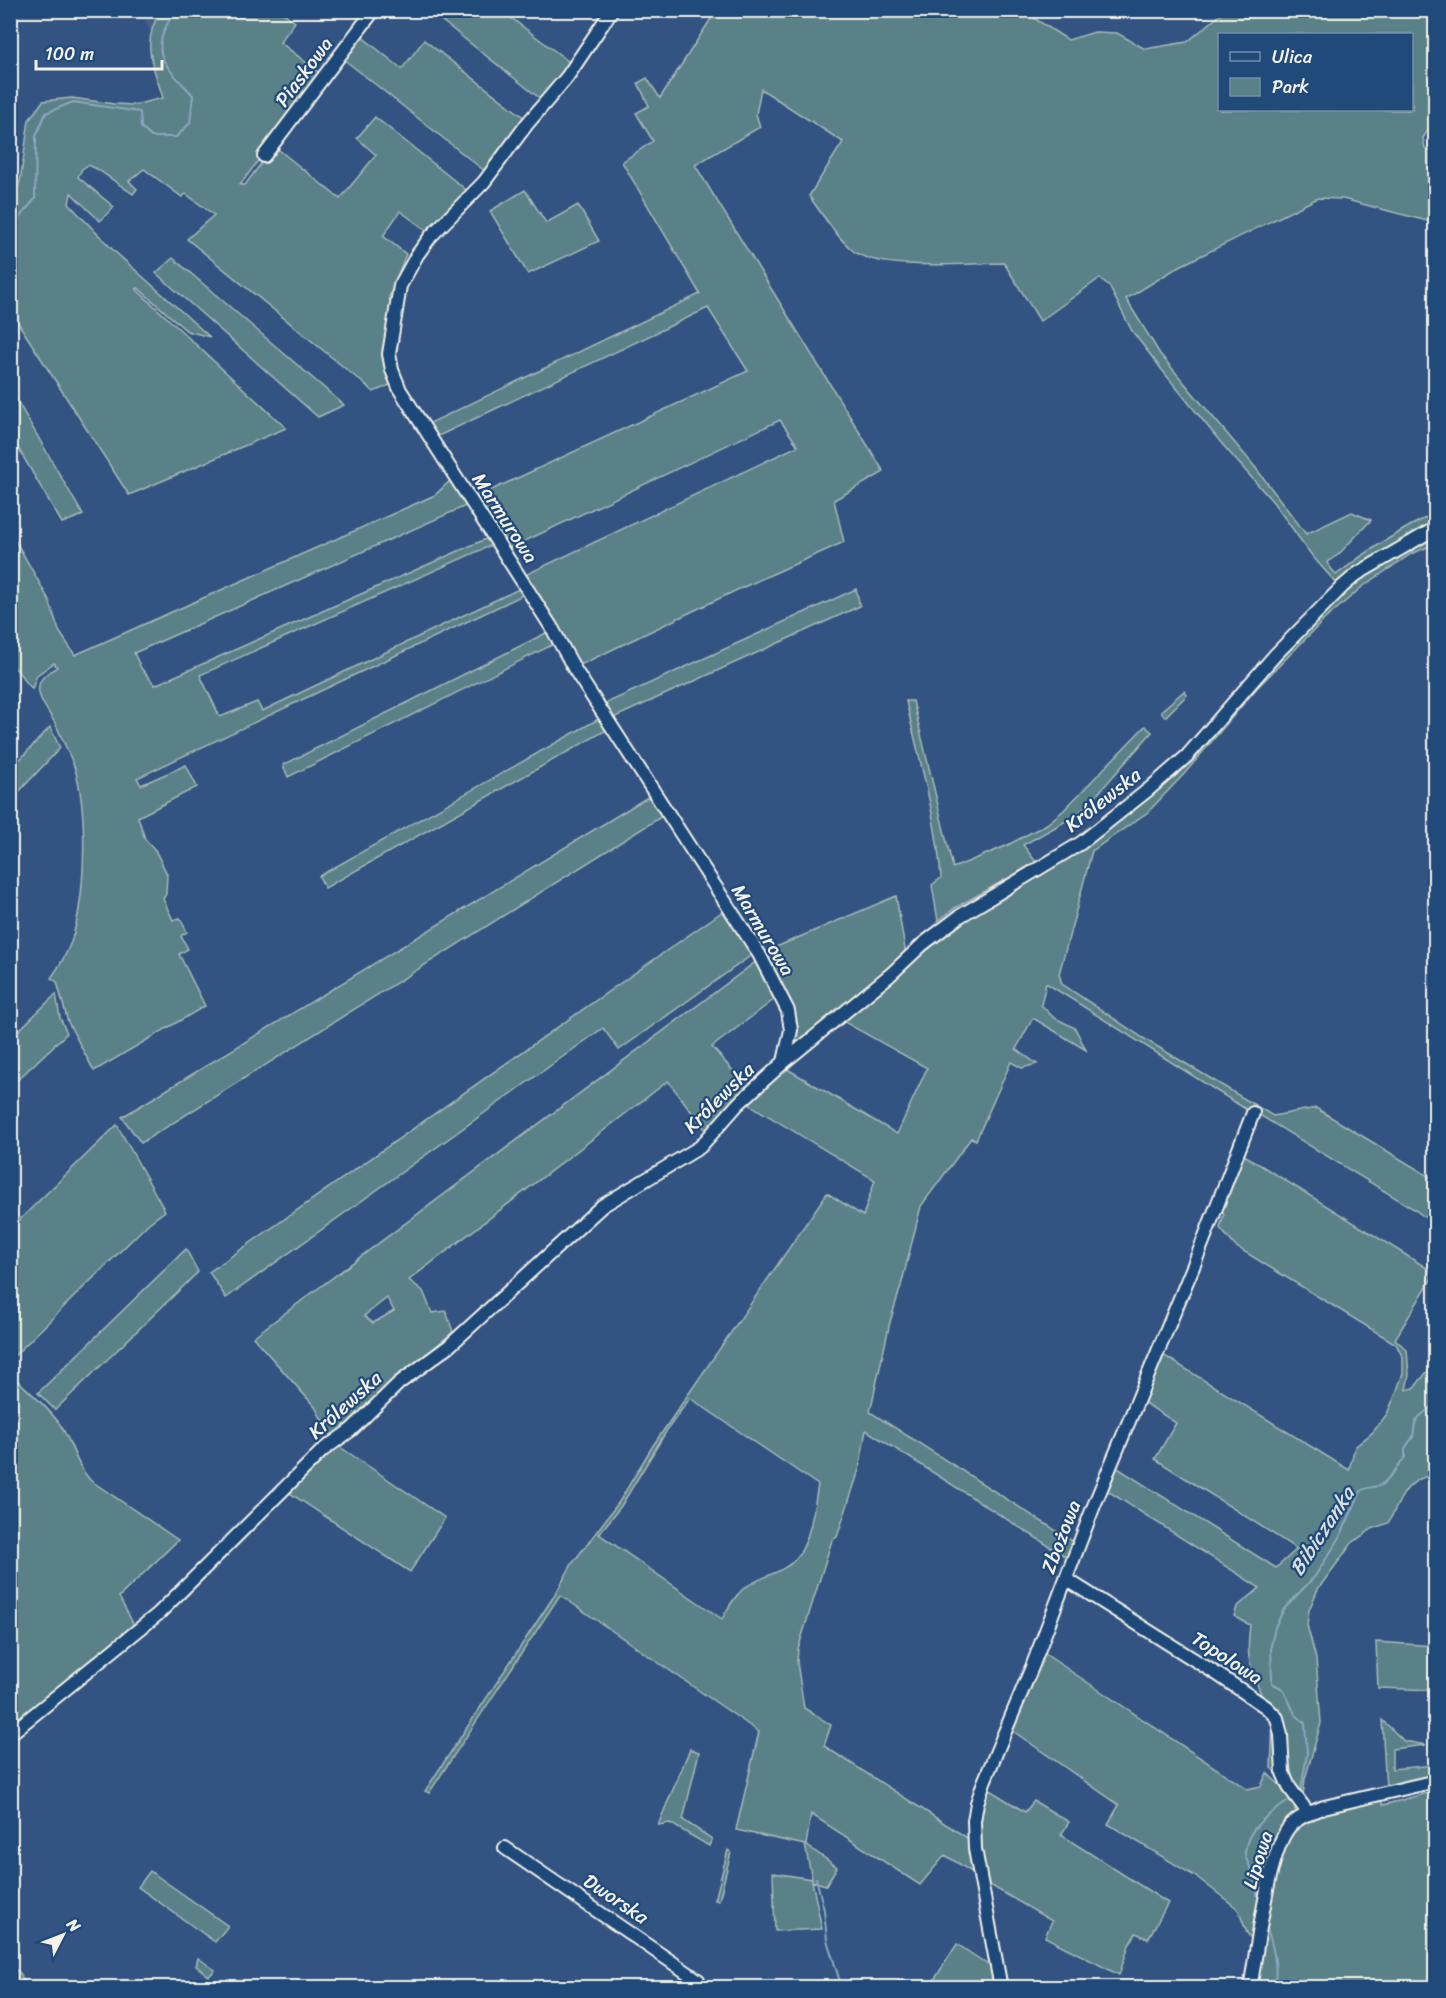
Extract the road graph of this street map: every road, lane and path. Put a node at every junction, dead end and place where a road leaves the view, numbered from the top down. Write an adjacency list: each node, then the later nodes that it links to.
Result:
1 (374, 10): 3 (street, Piaskowa)
2 (612, 10): 5 (street, Marmurowa)
3 (264, 156)
4 (1436, 528): 5 (street, Królewska)
5 (783, 1062): 8 (street, Królewska)
6 (1253, 1113): 7 (street, Zbożowa)
7 (1066, 1579): 10 (street, Topolowa); 13 (street, Zbożowa)
8 (10, 1734)
9 (1436, 1781): 10 (street, Lipowa)
10 (1309, 1814): 14 (street, Lipowa)
11 (505, 1848): 12 (street, Dworska)
12 (697, 1988)
13 (1001, 1988)
14 (1250, 1988)

